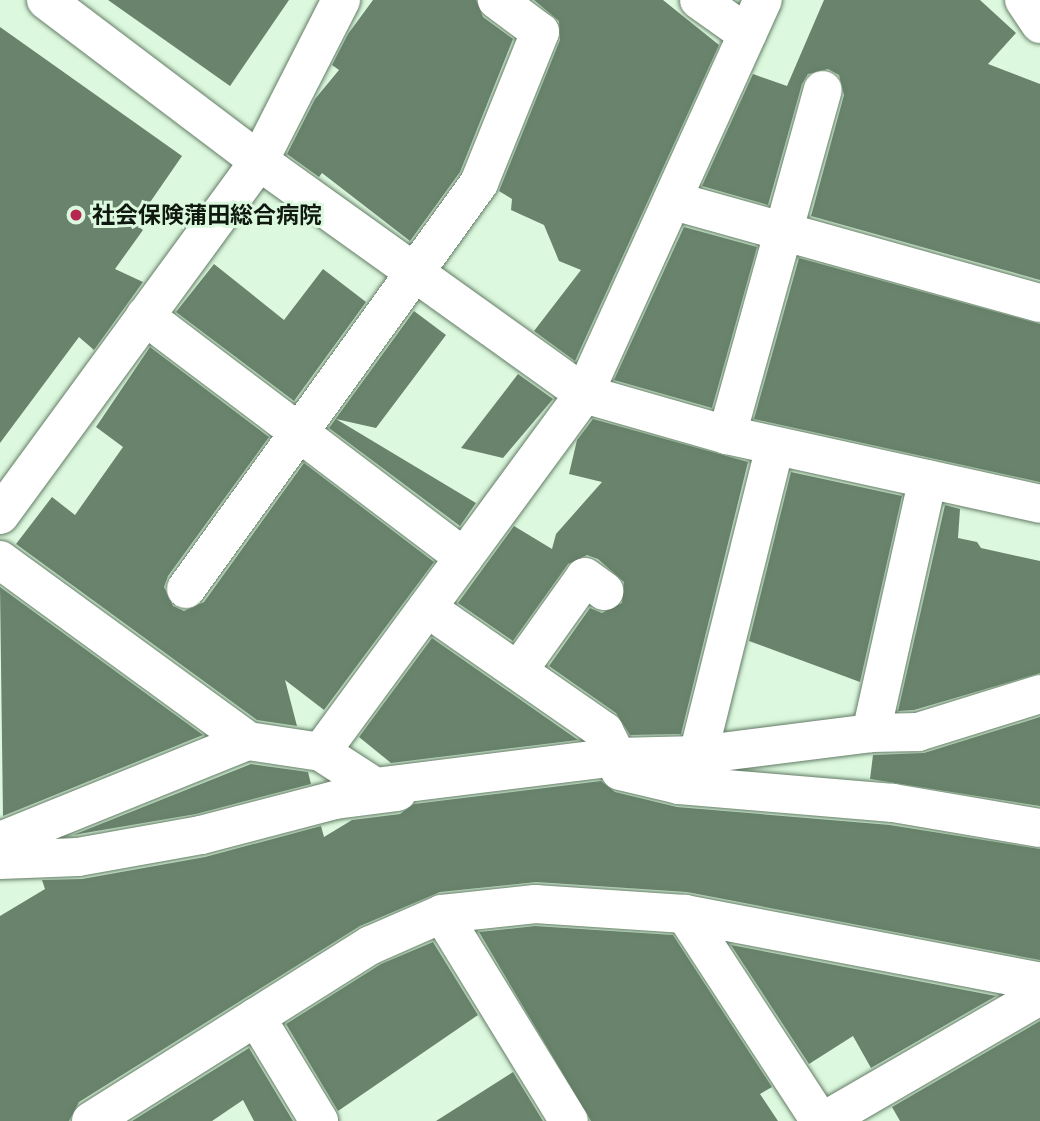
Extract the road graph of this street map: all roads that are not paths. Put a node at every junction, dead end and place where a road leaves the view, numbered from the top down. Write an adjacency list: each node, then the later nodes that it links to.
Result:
1 (46, 0): 10 (street)
2 (341, 0): 10 (street)
3 (498, 0): 13 (street)
4 (699, 0): 8 (street)
5 (763, 0): 8 (street)
6 (1024, 0): 7 (street)
7 (1040, 24)
8 (747, 34): 11 (street)
9 (823, 90): 12 (street)
10 (259, 161): 13 (street); 15 (street)
11 (674, 201): 12 (street); 16 (street)
12 (782, 230): 14 (street); 18 (street)
13 (417, 273): 16 (street); 17 (street)
14 (1040, 303)
15 (145, 316): 17 (street); 22 (street)
16 (584, 394): 18 (street); 23 (street)
17 (301, 432): 23 (street); 25 (street)
18 (727, 435): 19 (street)
19 (775, 446): 20 (street); 33 (street)
20 (928, 479): 21 (street); 30 (street)
21 (1040, 505)
22 (0, 515)
23 (464, 557): 27 (street)
24 (0, 560): 31 (street)
25 (186, 589)
26 (604, 591): 28 (street)
27 (427, 608): 28 (street); 32 (street)
28 (518, 671): 34 (street)
29 (1040, 694): 30 (street)
30 (871, 733): 33 (street)
31 (248, 741): 32 (street); 36 (street)
32 (321, 752): 34 (street)
33 (698, 755): 34 (street)
34 (617, 757)
35 (1040, 828): 37 (street)
36 (0, 841)
37 (0, 860)
38 (442, 914): 39 (street); 42 (street); 45 (street)
39 (685, 915): 40 (street); 46 (street)
40 (1040, 982)
41 (1040, 996): 46 (street)
42 (256, 1017): 43 (street); 44 (street)
43 (91, 1121)
44 (319, 1121)
45 (569, 1121)
46 (822, 1121)

